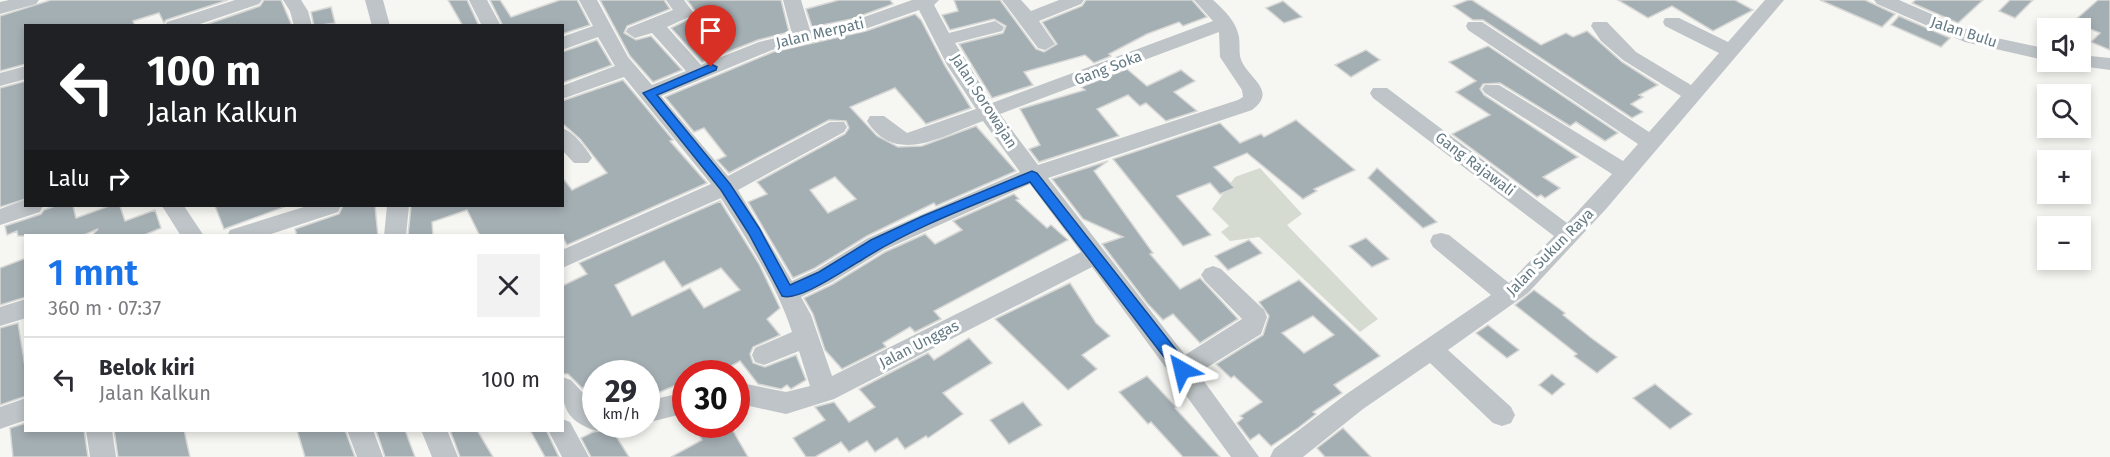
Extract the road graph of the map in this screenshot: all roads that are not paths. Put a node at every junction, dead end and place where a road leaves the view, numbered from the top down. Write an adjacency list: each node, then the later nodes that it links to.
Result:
1 (30, 0): 14 (street)
2 (253, 0): 19 (street)
3 (292, 0): 20 (street)
4 (374, 0): 21 (street)
5 (478, 0): 22 (street)
6 (588, 0): 27 (street)
7 (792, 0): 29 (street)
8 (1011, 0): 16 (street)
9 (1075, 0): 16 (street)
10 (1883, 0): 34 (street, Jalan Bulu)
11 (926, 1): 29 (street, Jalan Merpati); 30 (street, Jalan Sorowajan)
12 (1207, 1): 18 (street)
13 (1763, 3): 33 (street, Jalan Sukun Raya)
14 (0, 8)
15 (682, 8): 23 (street)
16 (1028, 19): 32 (street)
17 (1672, 22): 33 (street)
18 (1225, 23): 46 (street, Gang Soka); 53 (street)
19 (180, 24)
20 (302, 24)
21 (380, 24)
22 (491, 24)
23 (655, 25): 28 (street); 38 (street)
24 (1475, 26): 50 (street)
25 (1600, 26): 45 (street)
26 (995, 27): 30 (street)
27 (604, 28): 31 (street); 37 (street)
28 (635, 32)
29 (802, 37): 38 (street, Jalan Merpati)
30 (945, 40): 46 (street, Jalan Sorowajan)
31 (564, 43)
32 (1045, 44)
33 (1730, 51): 45 (street, Jalan Sukun Raya)
34 (2037, 53)
35 (2091, 62): 36 (street)
36 (2110, 64)
37 (628, 68): 42 (street); 43 (street)
38 (698, 72): 43 (street, Jalan Merpati)
39 (24, 73): 40 (street)
40 (0, 80)
41 (1492, 89): 52 (street)
42 (564, 92)
43 (649, 93): 54 (street)
44 (1380, 93): 63 (street, Gang Rajawali)
45 (1692, 94): 50 (street, Jalan Sukun Raya)
46 (990, 112): 47 (street, Gang Soka); 53 (street, Jalan Sorowajan)
47 (877, 121)
48 (837, 127): 54 (street)
49 (564, 137): 51 (street)
50 (1650, 142): 52 (street, Jalan Sukun Raya)
51 (581, 158)
52 (1626, 172): 63 (street, Jalan Sukun Raya)
53 (1032, 176): 65 (street, Jalan Sorowajan); 68 (street)
54 (725, 187): 66 (street); 68 (street)
55 (29, 207): 59 (street)
56 (174, 207): 60 (street)
57 (321, 207): 61 (street)
58 (398, 207): 62 (street)
59 (0, 217)
60 (192, 234)
61 (244, 234)
62 (395, 234)
63 (1569, 236): 69 (street, Jalan Sukun Raya)
64 (1441, 241): 69 (street)
65 (1095, 255): 75 (street, Jalan Sorowajan); 76 (street, Jalan Unggas)
66 (564, 259)
67 (1213, 275): 75 (street)
68 (787, 292): 72 (street)
69 (1509, 296): 73 (street, Jalan Sukun Raya)
70 (24, 309): 71 (street)
71 (0, 317)
72 (805, 336): 74 (street); 76 (street)
73 (1431, 350): 81 (street); 92 (street, Jalan Sukun Raya)
74 (764, 355)
75 (1182, 370): 91 (street, Jalan Sorowajan)
76 (825, 392): 77 (street, Jalan Unggas)
77 (750, 395)
78 (566, 401): 80 (street)
79 (24, 410): 82 (street)
80 (582, 412)
81 (1502, 415)
82 (0, 418)
83 (99, 432): 87 (street)
84 (361, 432): 88 (street)
85 (435, 432): 89 (street)
86 (562, 432): 90 (street)
87 (103, 457)
88 (370, 457)
89 (445, 457)
90 (576, 457)
91 (1246, 457)
92 (1283, 457)

